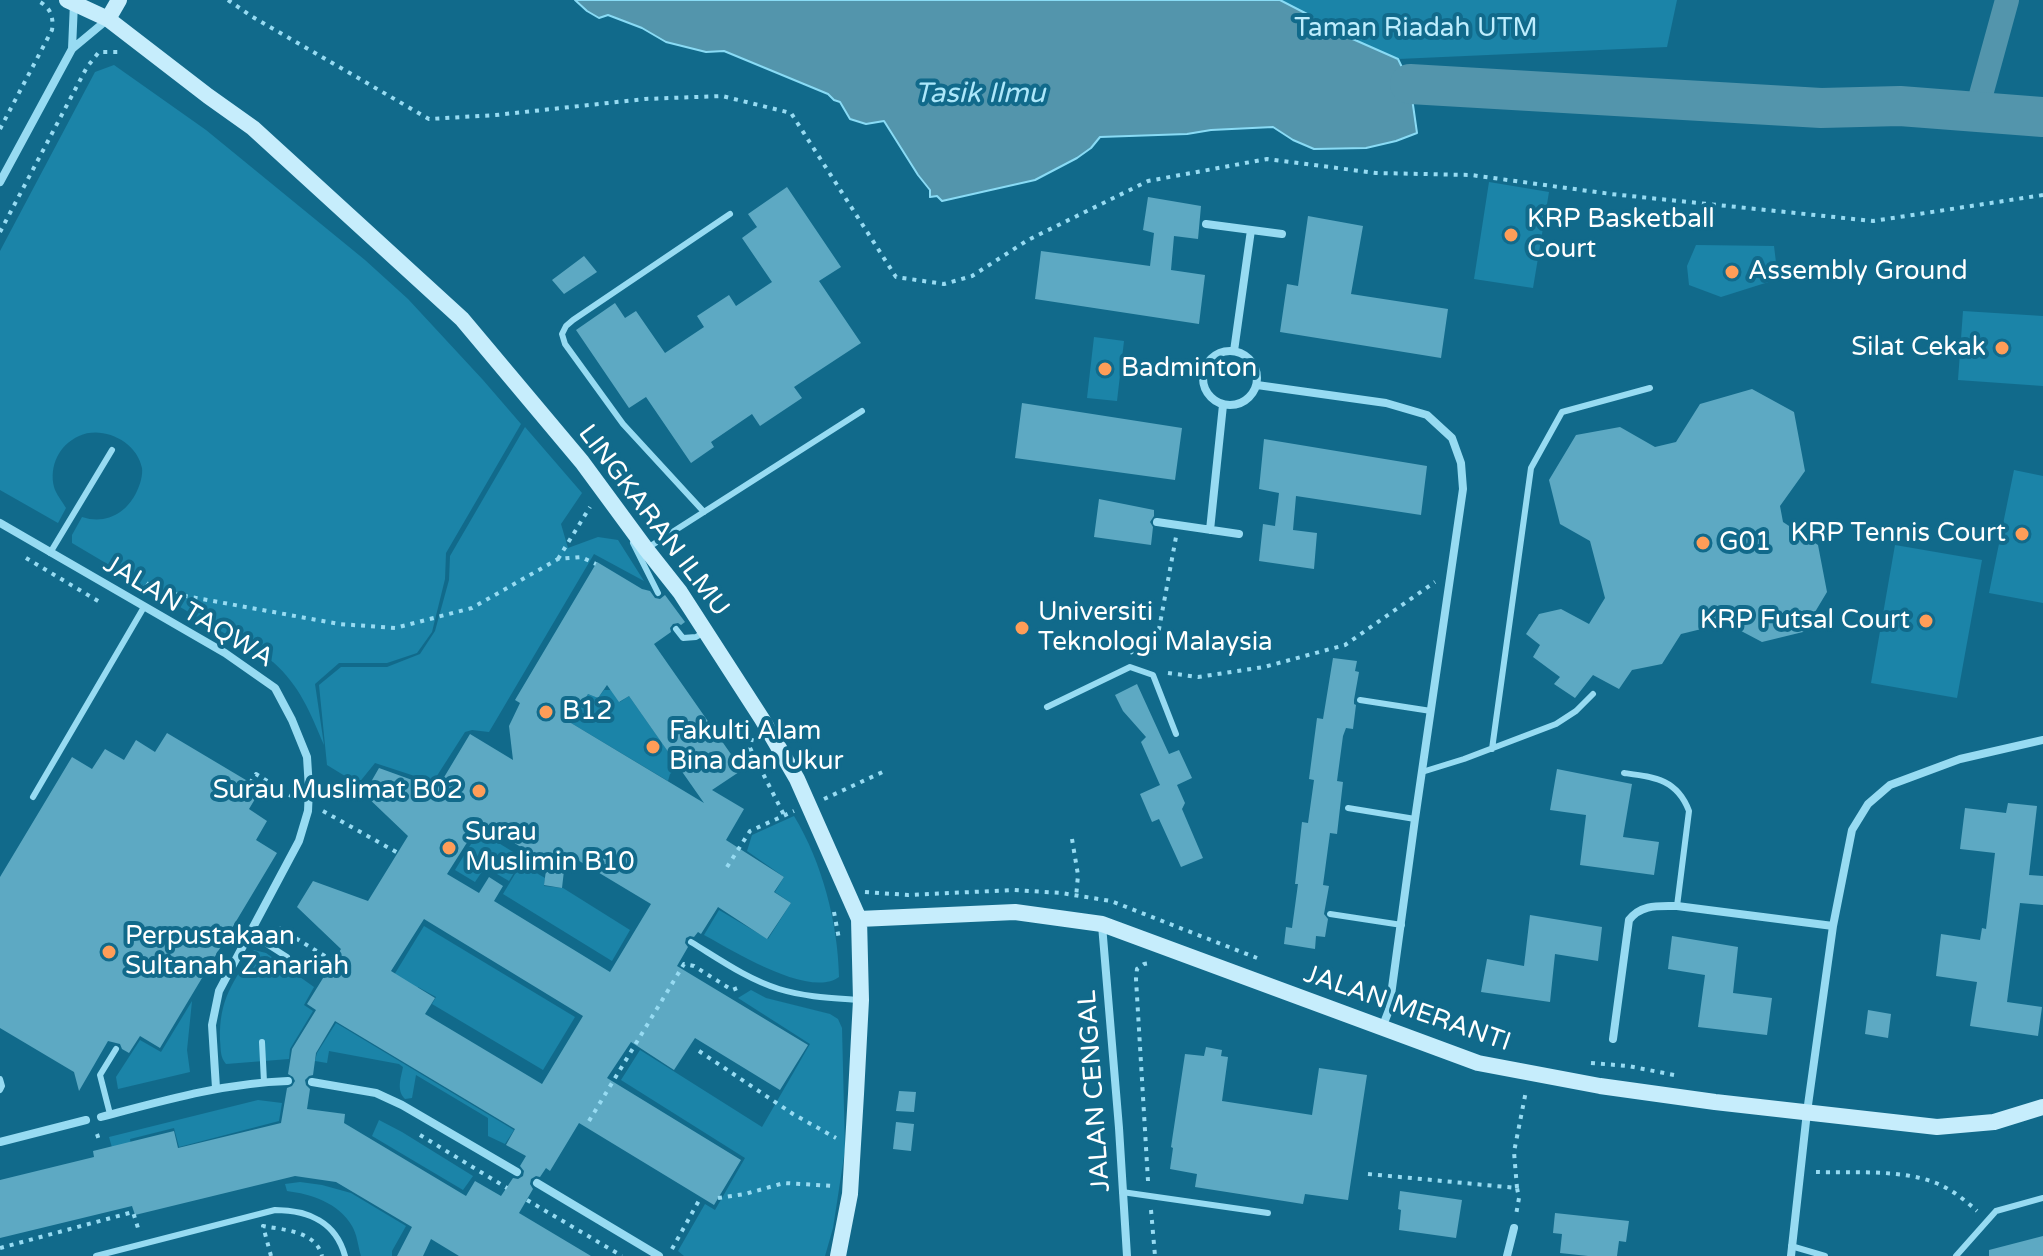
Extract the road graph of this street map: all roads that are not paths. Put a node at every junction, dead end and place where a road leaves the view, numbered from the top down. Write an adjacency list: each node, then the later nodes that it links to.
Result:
1 (119, 0): 3 (street)
2 (72, 1): 3 (street, LINGKARAN ILMU); 4 (street)
3 (108, 19): 4 (street); 16 (street, LINGKARAN ILMU)
4 (72, 49): 5 (street)
5 (0, 182)
6 (730, 214): 17 (lane)
7 (1206, 224): 8 (street)
8 (1251, 230): 9 (street); 10 (street)
9 (1282, 234)
10 (1234, 351): 11 (street); 13 (street)
11 (1257, 385): 13 (street); 31 (street)
12 (1650, 388): 34 (lane)
13 (1223, 405): 20 (street)
14 (862, 411): 17 (lane)
15 (112, 450): 23 (lane)
16 (615, 508): 22 (street, LINGKARAN ILMU); 24 (lane)
17 (704, 512): 22 (lane)
18 (1157, 522): 20 (street)
19 (0, 523): 23 (street, JALAN TAQWA)
20 (1210, 530): 21 (street)
21 (1239, 534)
22 (646, 549): 27 (street, LINGKARAN ILMU)
23 (50, 553): 25 (street, JALAN TAQWA)
24 (658, 593)
25 (144, 607): 37 (lane); 46 (street, JALAN TAQWA)
26 (676, 629): 27 (lane)
27 (706, 632): 42 (street, LINGKARAN ILMU)
28 (1593, 694): 34 (lane)
29 (1360, 700): 31 (lane)
30 (1047, 707): 32 (lane)
31 (1431, 711): 35 (street)
32 (1176, 734)
33 (2043, 740): 45 (street)
34 (1492, 749): 35 (lane)
35 (1422, 772): 39 (street)
36 (1624, 773): 40 (lane)
37 (33, 797)
38 (1348, 808): 39 (lane)
39 (1415, 819): 44 (street)
40 (1677, 906): 45 (street); 51 (street)
41 (1330, 914): 44 (lane)
42 (859, 919): 43 (street, JALAN MERANTI); 49 (street, LINGKARAN ILMU)
43 (1102, 924): 50 (street, JALAN MERANTI); 67 (street, JALAN CENGAL)
44 (1402, 925): 50 (street)
45 (1833, 926): 61 (street)
46 (251, 934): 48 (lane); 58 (street, JALAN TAQWA)
47 (691, 942): 49 (lane)
48 (287, 957)
49 (861, 1000): 75 (street, LINGKARAN ILMU)
50 (1382, 1028): 61 (street, JALAN MERANTI)
51 (1613, 1039)
52 (262, 1042): 56 (lane)
53 (116, 1049): 62 (lane)
54 (0, 1079): 59 (lane)
55 (288, 1081): 56 (street)
56 (264, 1082): 58 (street)
57 (312, 1082): 65 (street)
58 (216, 1088): 62 (street)
59 (0, 1090)
60 (2043, 1107): 61 (street, JALAN MERANTI)
61 (1807, 1112): 71 (street)
62 (105, 1115)
63 (86, 1120): 64 (street)
64 (0, 1142)
65 (517, 1172)
66 (537, 1183): 74 (street)
67 (1122, 1192): 69 (lane); 76 (street, JALAN CENGAL)
68 (2043, 1198): 80 (lane)
69 (1268, 1213)
70 (1514, 1228): 77 (street)
71 (1791, 1246): 78 (street); 79 (lane)
72 (96, 1256): 73 (lane)
73 (345, 1256)
74 (659, 1256)
75 (838, 1256)
76 (1127, 1256)
77 (1507, 1256)
78 (1791, 1256)
79 (1825, 1256)
80 (1956, 1256)

